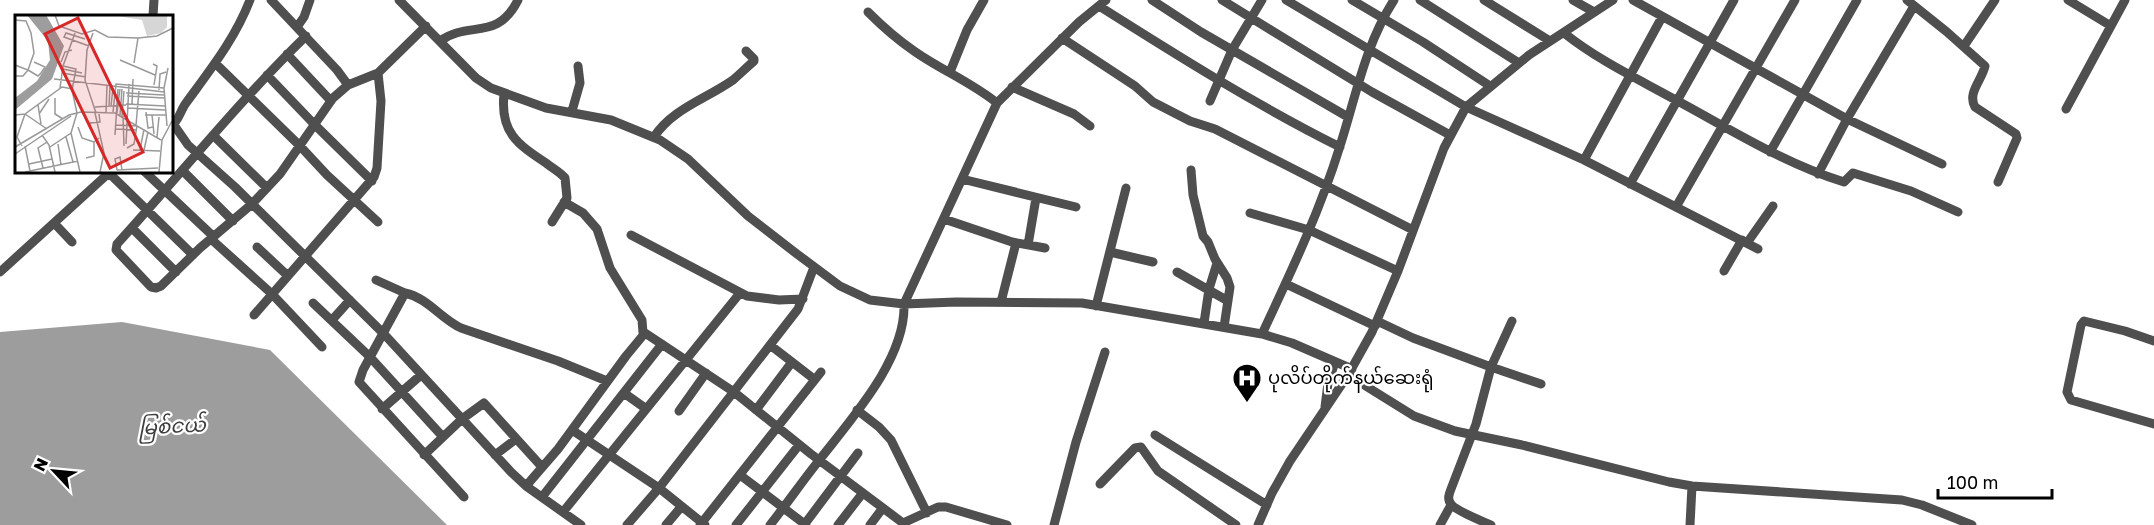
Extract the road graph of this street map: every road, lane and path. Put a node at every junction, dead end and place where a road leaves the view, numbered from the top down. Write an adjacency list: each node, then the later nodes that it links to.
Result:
1 (154, 0): 29 (street)
2 (250, 0): 47 (street)
3 (271, 0): 35 (street)
4 (310, 0): 35 (street)
5 (399, 0): 33 (street)
6 (518, 0): 39 (street)
7 (984, 0): 51 (street)
8 (1152, 0): 43 (street)
9 (1222, 0): 31 (street)
10 (1262, 0): 31 (street)
11 (1286, 0): 44 (street)
12 (1352, 0): 32 (street)
13 (1394, 0): 32 (street)
14 (1420, 0): 48 (street)
15 (1484, 0): 40 (street)
16 (1573, 0): 28 (street)
17 (1614, 0): 28 (street)
18 (1633, 0): 30 (street)
19 (1734, 0): 41 (street)
20 (1795, 0): 50 (street)
21 (1857, 0): 62 (street)
22 (1995, 0): 42 (street)
23 (2068, 0): 34 (street)
24 (2125, 0): 34 (street)
25 (1103, 3): 38 (street); 55 (street)
26 (1910, 3): 42 (street); 72 (street)
27 (868, 12): 51 (street)
28 (1594, 12): 36 (street)
29 (153, 15)
30 (1662, 17): 41 (street); 54 (street)
31 (1250, 18): 43 (street); 56 (street)
32 (1383, 19): 44 (street); 58 (street)
33 (426, 26): 39 (street); 52 (street)
34 (2111, 26): 68 (street)
35 (297, 27): 37 (street)
36 (1564, 33): 40 (street); 54 (street)
37 (306, 36): 46 (street); 57 (street)
38 (1062, 38): 59 (street); 95 (street)
39 (440, 41): 61 (street)
40 (1550, 41): 48 (street)
41 (1708, 43): 50 (street); 63 (street)
42 (1964, 46): 93 (street)
43 (1232, 50): 55 (street); 71 (street)
44 (1369, 50): 56 (street); 67 (street)
45 (746, 51): 79 (street)
46 (287, 54): 53 (street); 64 (street)
47 (215, 63): 60 (street); 70 (street)
48 (1519, 63): 58 (street)
49 (578, 66): 69 (street)
50 (1755, 69): 62 (street); 76 (street)
51 (950, 72): 66 (street)
52 (378, 73): 57 (street); 92 (street)
53 (267, 75): 60 (street); 73 (street)
54 (1629, 75): 63 (street); 84 (street)
55 (1219, 81): 65 (street); 81 (street)
56 (1358, 83): 71 (street); 78 (street)
57 (348, 85): 64 (street)
58 (1490, 86): 67 (street)
59 (1012, 87): 66 (street); 75 (street)
60 (248, 94): 77 (street); 80 (street)
61 (504, 94): 69 (street); 101 (street)
62 (1803, 94): 72 (street); 82 (street)
63 (1677, 100): 76 (street); 94 (street)
64 (331, 101): 73 (street)
65 (1210, 101)
66 (997, 103): 91 (street)
67 (1466, 107): 78 (street); 84 (street)
68 (2066, 109)
69 (572, 111): 79 (street)
70 (176, 112): 74 (street)
71 (1348, 117): 81 (street)
72 (1848, 119): 85 (street); 90 (street)
73 (314, 124): 80 (street); 92 (street)
74 (172, 125): 83 (street)
75 (1090, 126)
76 (1722, 128): 82 (street); 105 (street)
77 (213, 135): 83 (street); 96 (street)
78 (1450, 135): 116 (street)
79 (654, 137): 131 (street)
80 (300, 146): 96 (street); 100 (street)
81 (1340, 147): 95 (street)
82 (1770, 152): 90 (street)
83 (198, 153): 87 (street); 102 (street)
84 (1584, 160): 94 (street)
85 (1942, 164)
86 (1191, 170): 130 (street)
87 (183, 171): 98 (street); 110 (street)
88 (110, 172): 106 (street); 113 (street)
89 (145, 172): 98 (street)
90 (1818, 174): 107 (street)
91 (962, 179): 99 (street); 109 (street)
92 (372, 181): 100 (street)
93 (1998, 182)
94 (1630, 184): 105 (street)
95 (1326, 185): 115 (street); 116 (street)
96 (267, 188): 102 (street)
97 (1126, 188): 126 (street)
98 (166, 190): 106 (street); 118 (street)
99 (1036, 198): 104 (street); 122 (street)
100 (354, 201): 111 (street); 128 (street)
101 (564, 202): 112 (street); 157 (street)
102 (252, 204): 110 (street); 128 (street)
103 (1773, 206): 119 (street)
104 (1076, 207)
105 (1676, 207): 119 (street)
106 (147, 211): 114 (street); 127 (street)
107 (1958, 212)
108 (1250, 213): 115 (street)
109 (944, 219): 121 (street); 149 (street)
110 (233, 221): 118 (street)
111 (378, 222)
112 (552, 222)
113 (55, 224): 120 (street); 134 (street)
114 (132, 228): 135 (street); 135 (street)
115 (1309, 230): 132 (street); 139 (street)
116 (1413, 230): 132 (street)
117 (631, 235): 142 (street)
118 (213, 238): 127 (street); 143 (street)
119 (1744, 241): 125 (street); 133 (street)
120 (72, 242)
121 (1016, 243): 122 (street); 147 (street)
122 (1028, 245): 124 (street)
123 (257, 247): 137 (street)
124 (1045, 248)
125 (1758, 249)
126 (1110, 252): 129 (street); 150 (street)
127 (193, 255): 135 (street)
128 (305, 256): 137 (street); 145 (street)
129 (1154, 262)
130 (1217, 263): 140 (street); 146 (street)
131 (814, 267): 144 (street); 149 (street)
132 (1398, 271): 155 (street)
133 (1724, 271)
134 (0, 272)
135 (176, 272)
136 (1177, 272): 140 (street)
137 (288, 276): 143 (street)
138 (376, 279): 141 (street)
139 (1286, 284): 155 (street); 159 (street)
140 (1209, 289): 146 (street); 154 (street)
141 (405, 293): 158 (street); 173 (street)
142 (740, 293): 144 (street); 166 (street)
143 (272, 294): 151 (street); 163 (street)
144 (803, 299): 162 (street)
145 (350, 300): 152 (street); 158 (street)
146 (1228, 301): 156 (street)
147 (1001, 302): 149 (street); 150 (street)
148 (313, 303): 152 (street)
149 (904, 304): 181 (street)
150 (1096, 306): 154 (street)
151 (254, 315)
152 (332, 320): 165 (street)
153 (1512, 321): 169 (street)
154 (1204, 323): 156 (street)
155 (1376, 324): 169 (street); 170 (street)
156 (1224, 327): 159 (street)
157 (644, 333): 161 (street); 173 (street)
158 (384, 334): 165 (street); 172 (street)
159 (1262, 334): 168 (street)
160 (2154, 341): 185 (street)
161 (662, 344): 166 (street); 177 (street)
162 (770, 345): 167 (street); 176 (street)
163 (322, 347)
164 (1105, 352): 228 (street)
165 (370, 357): 175 (street); 179 (street)
166 (685, 359): 171 (street); 178 (street)
167 (792, 362): 180 (street); 186 (street)
168 (1335, 362): 170 (street); 182 (street)
169 (1491, 367): 174 (street); 189 (street)
170 (1350, 372): 182 (street); 189 (street)
171 (706, 373): 176 (street); 183 (street)
172 (421, 375): 175 (street); 184 (street)
173 (607, 381): 187 (street)
174 (1541, 384)
175 (403, 391): 179 (street); 190 (street)
176 (734, 392): 180 (street); 205 (street)
177 (624, 393): 178 (street); 192 (street)
178 (645, 408): 195 (street)
179 (382, 409): 196 (street)
180 (756, 410): 186 (street)
181 (857, 410): 198 (street); 216 (street)
182 (1324, 410): 210 (street)
183 (678, 411)
184 (462, 418): 190 (street); 191 (street); 197 (street)
185 (2154, 424)
186 (777, 428): 193 (street); 200 (street)
187 (572, 430): 192 (street); 199 (street)
188 (1155, 435): 210 (street)
189 (1471, 436): 204 (street); 211 (street)
190 (443, 437): 196 (street)
191 (516, 439): 197 (street); 199 (street)
192 (588, 440): 195 (street); 209 (street)
193 (800, 446): 198 (street); 206 (street)
194 (858, 453): 201 (street)
195 (609, 454): 205 (street); 215 (street)
196 (424, 455): 208 (street)
197 (495, 455): 203 (street)
198 (819, 460): 201 (street); 213 (street)
199 (542, 467): 203 (street)
200 (740, 475): 206 (street); 217 (street)
201 (840, 477): 207 (street); 224 (street)
202 (1100, 484): 229 (street)
203 (526, 486): 209 (street)
204 (1692, 486): 233 (street); 234 (street)
205 (658, 488): 212 (street); 220 (street)
206 (762, 491): 213 (street); 222 (street)
207 (862, 494): 214 (street); 225 (street)
208 (464, 497)
209 (542, 497): 215 (street)
210 (1267, 505): 230 (street)
211 (1451, 505): 231 (street); 232 (street)
212 (681, 507): 217 (street); 221 (street)
213 (783, 508): 223 (street); 224 (street)
214 (882, 509): 218 (street); 226 (street)
215 (563, 512): 219 (street)
216 (927, 513): 218 (street); 227 (street)
217 (703, 524)
218 (906, 524)
219 (582, 525)
220 (627, 525)
221 (666, 525)
222 (736, 525)
223 (770, 525)
224 (805, 525)
225 (838, 525)
226 (870, 525)
227 (1007, 525)
228 (1054, 525)
229 (1236, 525)
230 (1258, 525)
231 (1440, 525)
232 (1491, 525)
233 (1690, 525)
234 (1972, 525)

